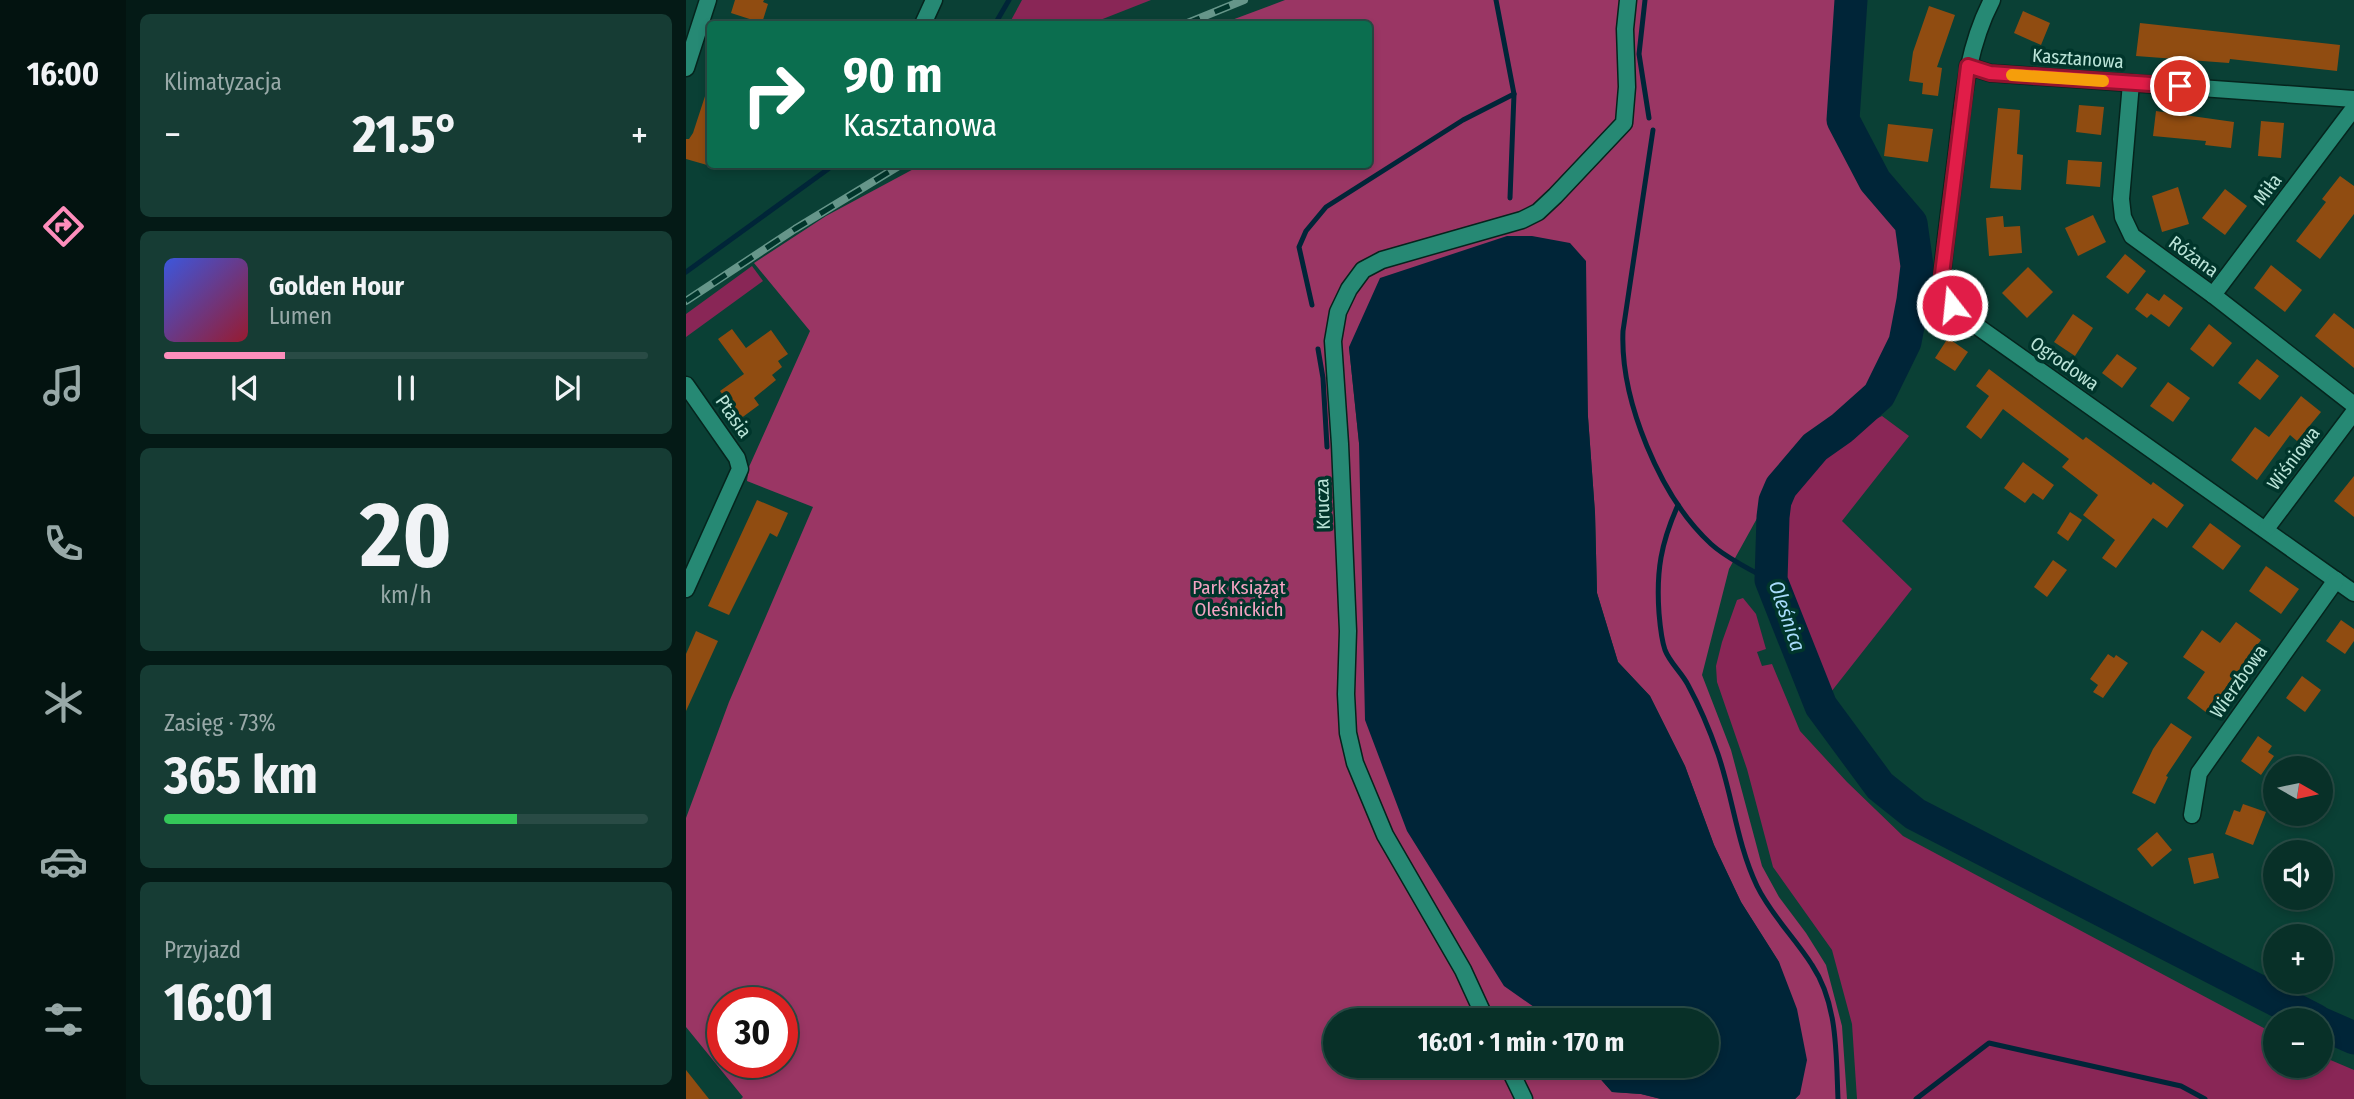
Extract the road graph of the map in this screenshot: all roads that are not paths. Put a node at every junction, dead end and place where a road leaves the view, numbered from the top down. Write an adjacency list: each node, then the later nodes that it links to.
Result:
1 (708, 0): 7 (street)
2 (934, 0): 5 (street)
3 (1629, 0): 20 (street, Krucza)
4 (1992, 0): 6 (street, Ogrodowa)
5 (924, 21)
6 (1968, 66): 8 (street, Kasztanowa); 15 (street, Ogrodowa)
7 (686, 68)
8 (2131, 83): 9 (street, Kasztanowa); 11 (street, Różana)
9 (2354, 99)
10 (2354, 108): 11 (street, Miła)
11 (2213, 295): 13 (street, Różana)
12 (686, 385): 17 (street, Ptasia)
13 (2354, 405)
14 (2354, 412): 15 (street, Wiśniowa)
15 (2266, 529): 16 (street, Ogrodowa)
16 (2336, 580): 18 (street, Ogrodowa); 19 (street, Wierzbowa)
17 (686, 589)
18 (2354, 593)
19 (2192, 815)
20 (1480, 1008)
21 (1514, 1078): 22 (street)
22 (1524, 1099)

